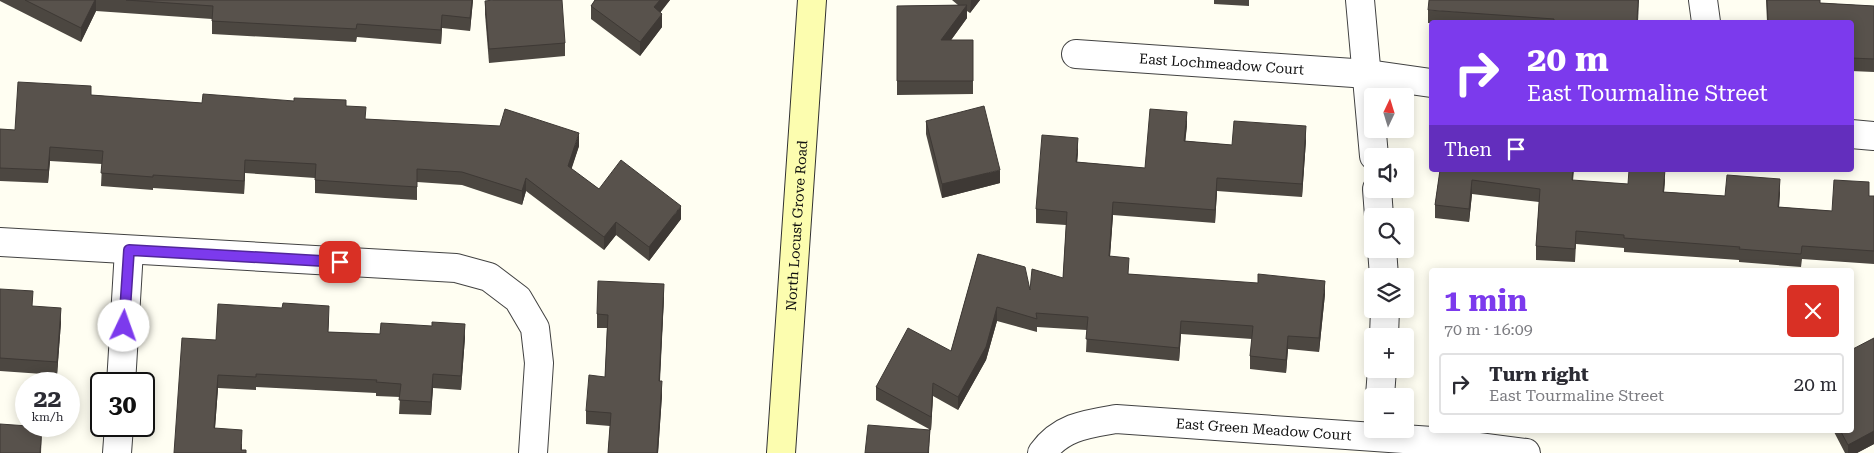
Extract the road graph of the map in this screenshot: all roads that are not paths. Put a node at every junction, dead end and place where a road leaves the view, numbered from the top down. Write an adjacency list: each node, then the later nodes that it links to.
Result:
1 (812, 0): 18 (main road, North Locust Grove Road)
2 (1360, 0): 6 (street)
3 (1704, 0): 4 (street)
4 (1706, 20)
5 (1076, 54): 6 (street, East Lochmeadow Court)
6 (1368, 74): 7 (street, East Lochmeadow Court); 10 (street)
7 (1429, 83)
8 (1854, 134): 9 (street)
9 (1874, 136)
10 (1373, 148)
11 (0, 242): 12 (street)
12 (129, 250): 13 (street); 17 (street)
13 (122, 372)
14 (119, 437): 16 (street)
15 (1377, 440): 19 (street, East Green Meadow Court); 20 (street, East Green Meadow Court)
16 (118, 453)
17 (533, 453)
18 (781, 453)
19 (1042, 453)
20 (1526, 453)

